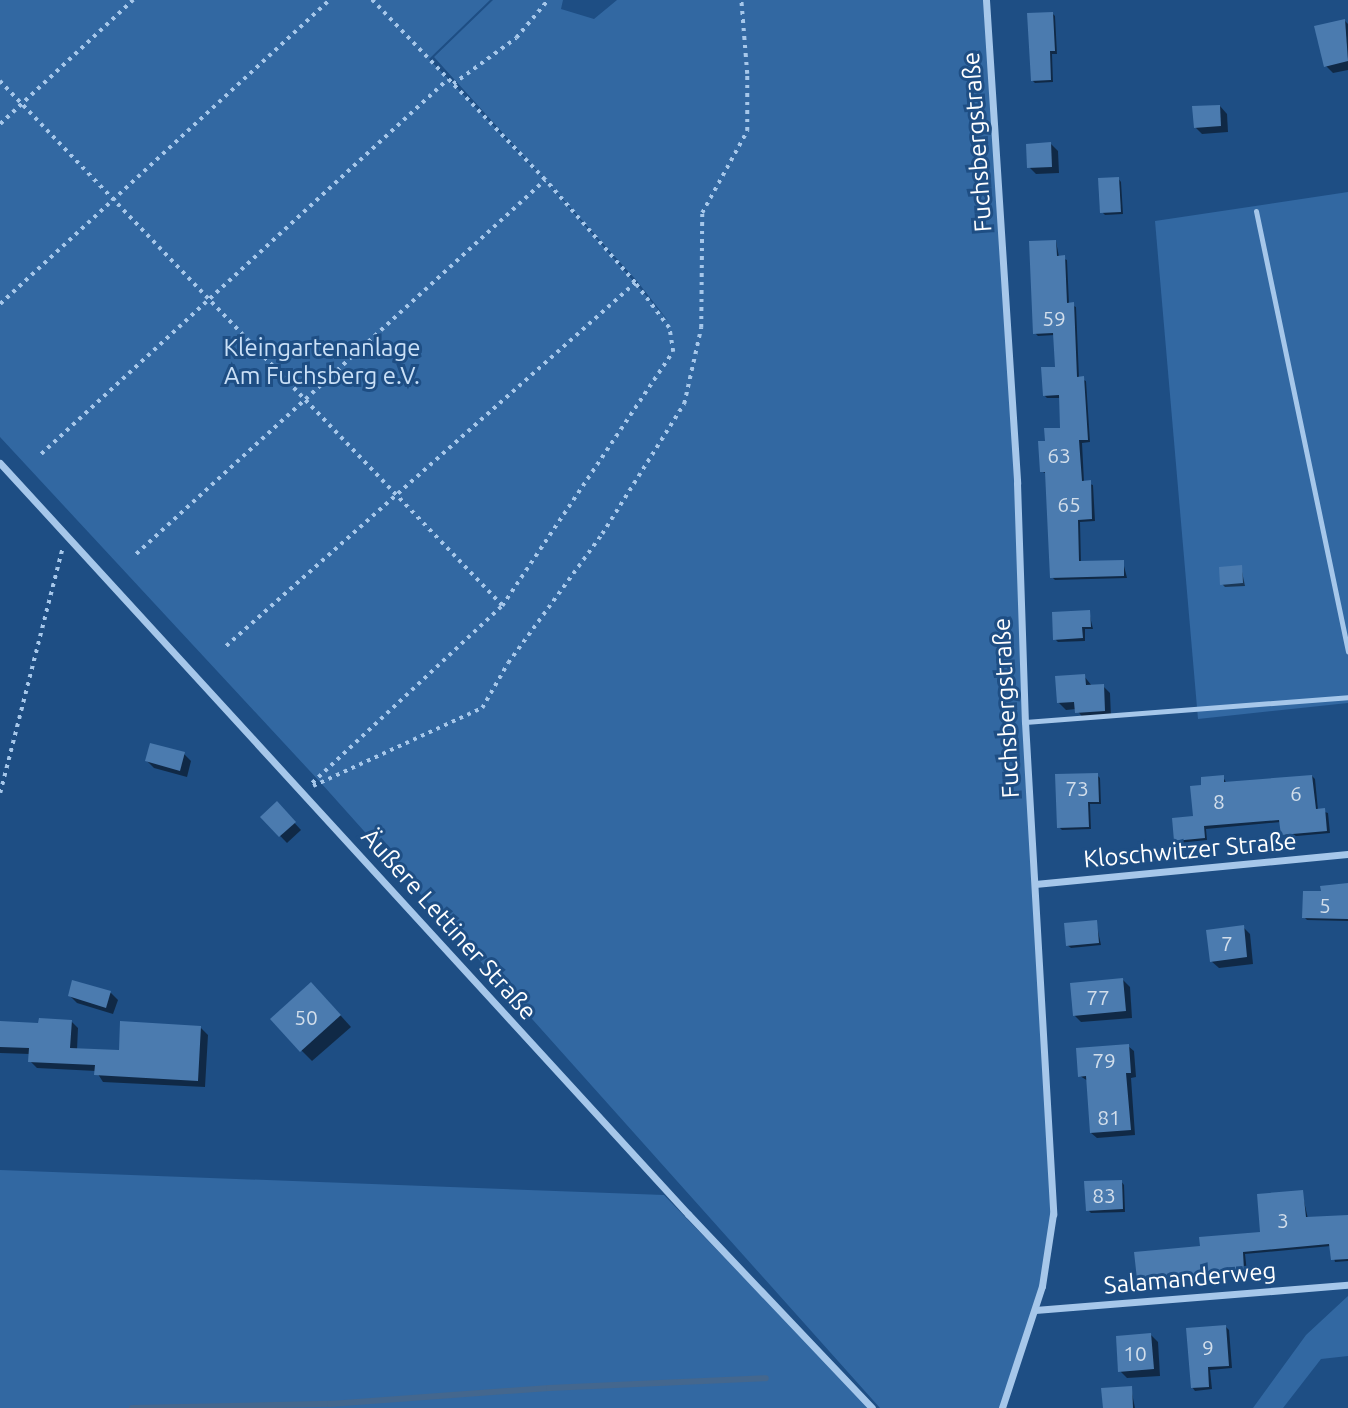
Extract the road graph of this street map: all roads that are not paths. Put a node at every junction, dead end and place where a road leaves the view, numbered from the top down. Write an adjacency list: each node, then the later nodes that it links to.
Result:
1 (986, 0): 6 (street, Fuchsbergstraße)
2 (1256, 211): 4 (lane)
3 (0, 463): 11 (street, Äußere Lettiner Straße)
4 (1348, 652)
5 (1348, 697): 6 (lane)
6 (1025, 722): 8 (street, Fuchsbergstraße)
7 (1348, 854): 8 (street, Kloschwitzer Straße)
8 (1035, 884): 10 (street, Fuchsbergstraße)
9 (1348, 1285): 10 (street, Salamanderweg)
10 (1035, 1310): 12 (street, Fuchsbergstraße)
11 (872, 1408)
12 (1002, 1408)

